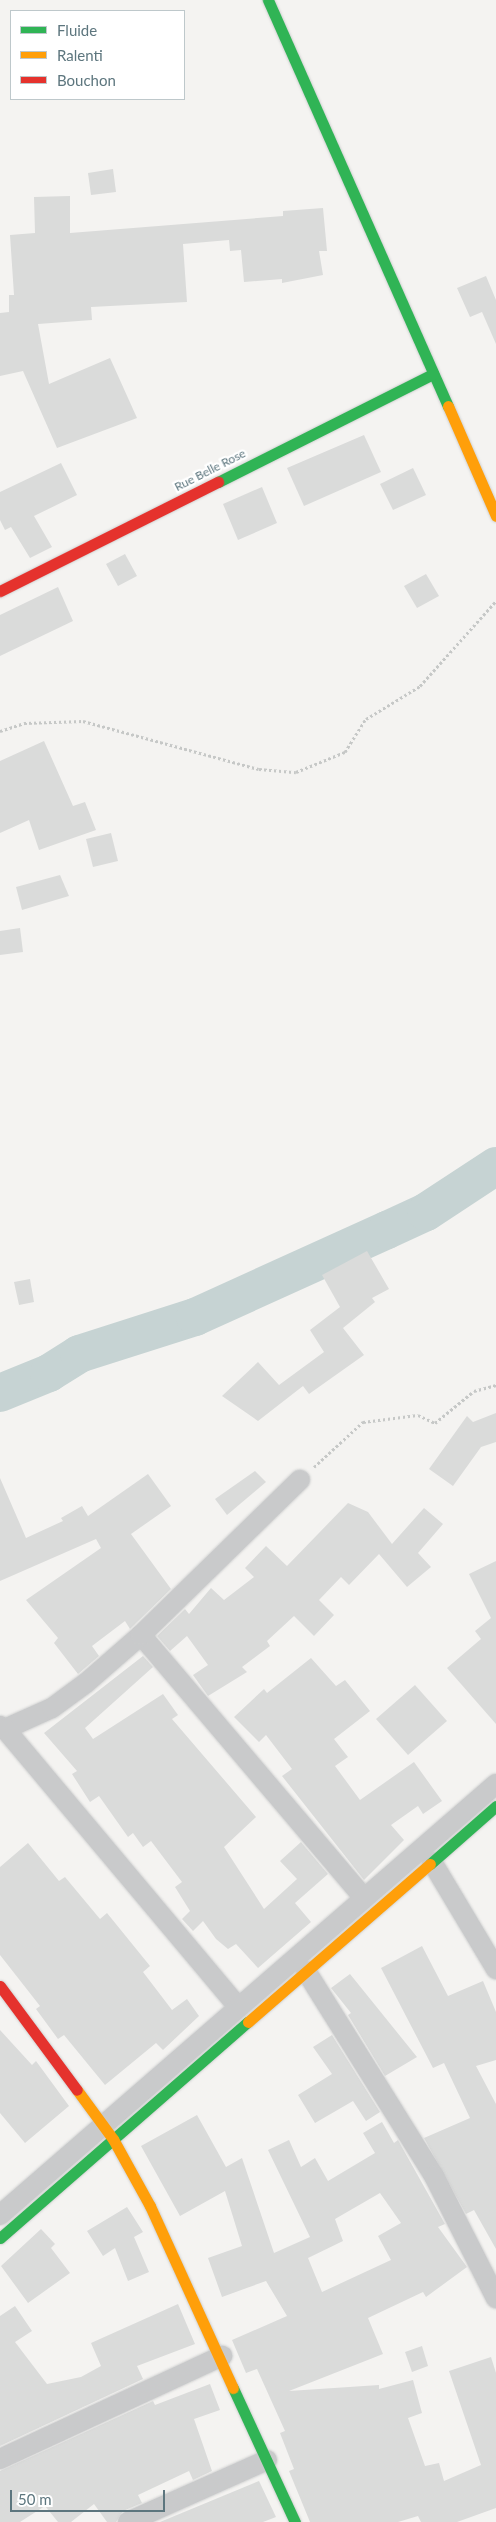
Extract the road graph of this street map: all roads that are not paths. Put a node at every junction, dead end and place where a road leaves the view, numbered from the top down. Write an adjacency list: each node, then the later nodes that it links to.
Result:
1 (268, 0): 2 (street)
2 (433, 374): 3 (street); 4 (street, Rue Belle Rose)
3 (496, 516)
4 (0, 591)
5 (300, 1480): 6 (street)
6 (141, 1635): 7 (street); 11 (street)
7 (3, 1728): 16 (street)
8 (496, 1784): 11 (street)
9 (496, 1806): 10 (street)
10 (432, 1862): 12 (street); 13 (street)
11 (363, 1897): 15 (street)
12 (496, 1969)
13 (306, 1972): 15 (street); 19 (street)
14 (0, 1987): 17 (street)
15 (267, 1995): 16 (street); 17 (street)
16 (238, 2007): 17 (street)
17 (108, 2133): 18 (street); 20 (street)
18 (2, 2225)
19 (496, 2298)
20 (222, 2356): 21 (street); 22 (street)
21 (0, 2459)
22 (267, 2460): 23 (street); 24 (street)
23 (128, 2522)
24 (295, 2522)

